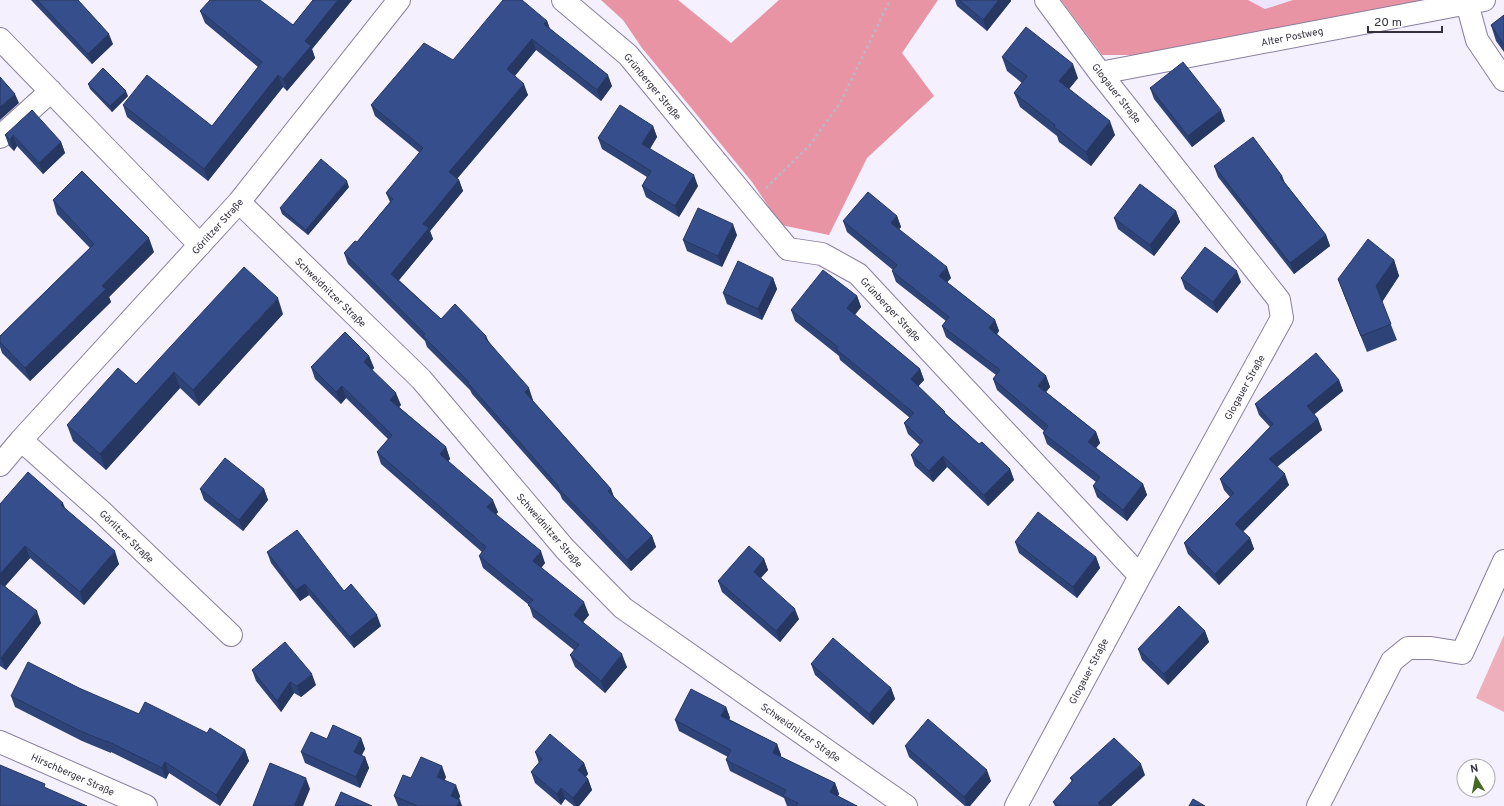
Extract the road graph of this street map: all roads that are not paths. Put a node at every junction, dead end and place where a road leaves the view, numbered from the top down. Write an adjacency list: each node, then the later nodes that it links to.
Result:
1 (399, 0): 10 (street, Görlitzer Straße)
2 (563, 0): 15 (street, Grünberger Straße)
3 (1046, 0): 6 (street, Glogauer Straße)
4 (1476, 2): 6 (street, Alter Postweg); 7 (street)
5 (0, 39): 8 (street)
6 (1100, 73): 15 (street, Glogauer Straße)
7 (1504, 80)
8 (51, 91): 9 (street); 11 (street)
9 (0, 137)
10 (239, 202): 11 (street, Görlitzer Straße); 19 (street, Schweidnitzer Straße)
11 (200, 245): 12 (street, Görlitzer Straße)
12 (21, 440): 13 (street, Görlitzer Straße); 16 (street, Görlitzer Straße)
13 (0, 465)
14 (1504, 561): 21 (street)
15 (1140, 576): 20 (street, Glogauer Straße)
16 (231, 635)
17 (0, 742): 18 (street, Hirschberger Straße)
18 (146, 806)
19 (906, 806)
20 (1016, 806)
21 (1318, 806)

